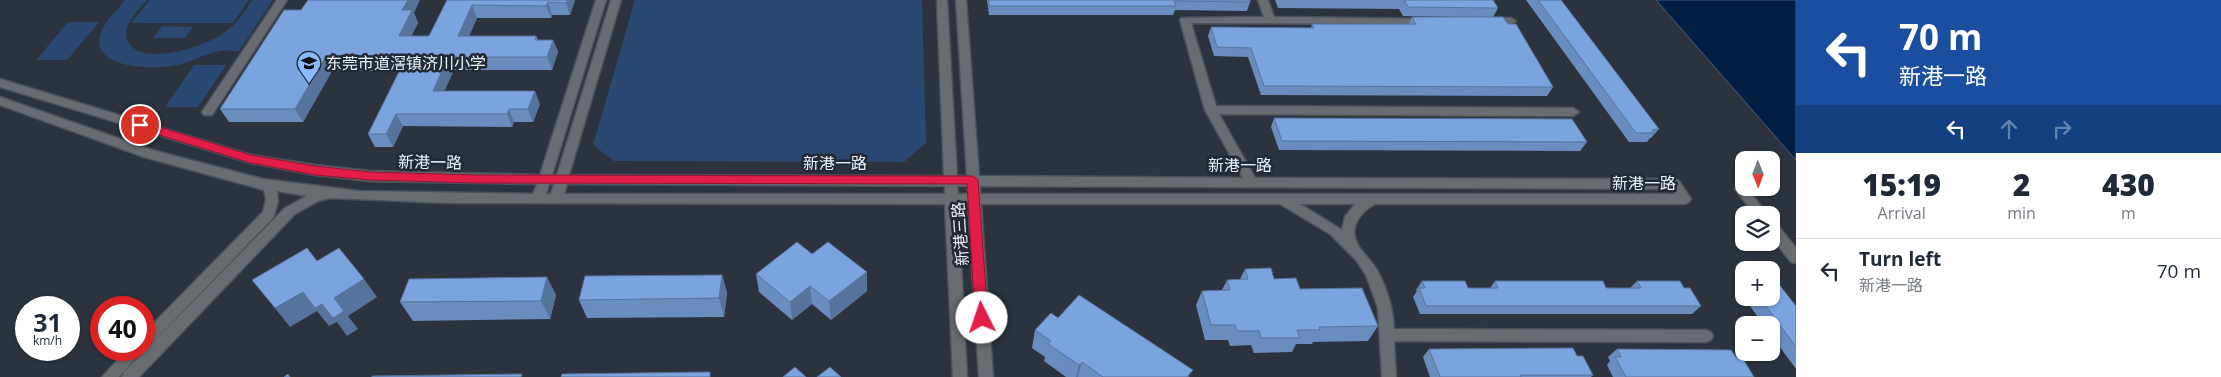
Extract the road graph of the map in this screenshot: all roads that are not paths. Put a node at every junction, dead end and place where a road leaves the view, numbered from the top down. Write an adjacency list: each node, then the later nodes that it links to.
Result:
1 (282, 0): 14 (street)
2 (601, 0): 16 (street)
3 (616, 0): 17 (street)
4 (942, 0): 18 (street, 新港三路)
5 (961, 0): 19 (street, 新港三路)
6 (1263, 0): 7 (street)
7 (1270, 20): 8 (street); 13 (street)
8 (1443, 21)
9 (1482, 21): 10 (street)
10 (1511, 21)
11 (0, 83): 16 (street, 新港一路)
12 (0, 101): 21 (street, 新港一路)
13 (1211, 110): 15 (street); 20 (street)
14 (208, 112)
15 (1574, 112)
16 (544, 179): 17 (street, 新港一路); 24 (street)
17 (562, 179): 18 (street, 新港一路); 25 (street)
18 (950, 180): 19 (street, 新港一路); 26 (street, 新港三路)
19 (973, 180): 20 (street, 新港一路); 27 (street, 新港三路)
20 (1251, 181): 29 (street, 新港一路)
21 (267, 184): 22 (street, 新港一路); 34 (street)
22 (335, 193): 24 (street, 新港一路); 39 (street)
23 (1747, 196): 30 (street)
24 (538, 199): 25 (street, 新港一路)
25 (556, 199): 26 (street, 新港一路)
26 (951, 200): 27 (street, 新港一路); 40 (street, 新港三路)
27 (974, 200): 28 (street, 新港一路); 41 (street, 新港三路)
28 (1280, 200): 29 (street, 新港一路); 32 (street)
29 (1371, 200): 32 (street)
30 (1755, 206)
31 (1780, 238): 33 (street)
32 (1351, 244): 35 (street)
33 (1796, 258)
34 (155, 331)
35 (1386, 335): 36 (street); 42 (street)
36 (1706, 336)
37 (125, 361): 38 (street)
38 (109, 377)
39 (129, 377)
40 (960, 377)
41 (986, 377)
42 (1389, 377)

